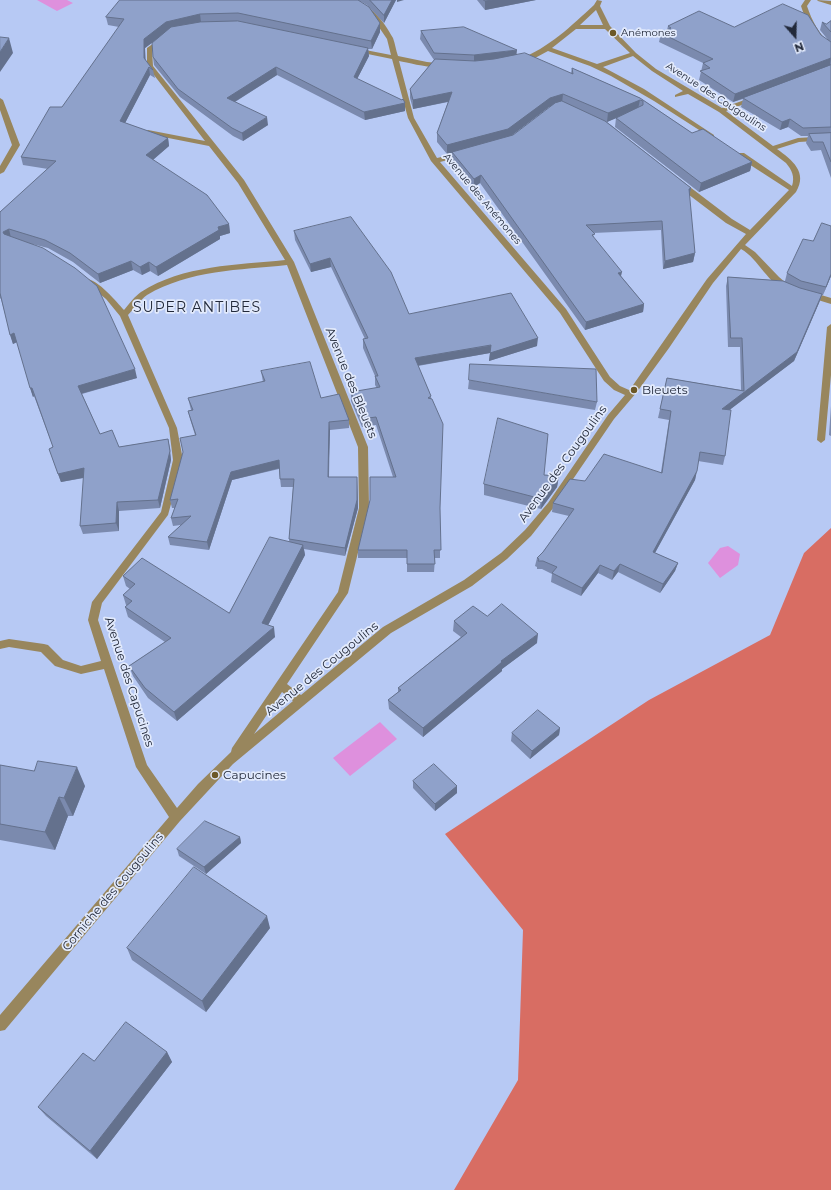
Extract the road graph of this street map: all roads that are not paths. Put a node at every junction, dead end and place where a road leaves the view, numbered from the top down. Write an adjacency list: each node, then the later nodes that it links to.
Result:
1 (352, 0): 13 (street, Avenue des Anémones)
2 (808, 0): 10 (street)
3 (820, 0): 5 (street)
4 (599, 3): 6 (street); 7 (street, Avenue des Cougoulins)
5 (831, 3)
6 (574, 27): 7 (street); 11 (street)
7 (607, 27): 12 (street, Avenue des Cougoulins)
8 (170, 33): 26 (street, Avenue des Bleuets)
9 (345, 48): 13 (street)
10 (831, 48)
11 (549, 49): 14 (street); 16 (street)
12 (634, 54): 16 (street); 17 (street, Avenue des Cougoulins)
13 (397, 59): 15 (street); 30 (street, Avenue des Anémones)
14 (513, 62)
15 (449, 66)
16 (596, 67): 20 (street)
17 (689, 91): 20 (street); 22 (street, Avenue des Cougoulins)
18 (765, 94): 22 (street)
19 (0, 100): 31 (street)
20 (662, 102): 21 (street); 25 (street)
21 (652, 107)
22 (721, 111): 27 (street, Avenue des Cougoulins)
23 (148, 132): 26 (street)
24 (831, 138): 27 (street)
25 (721, 142)
26 (212, 144): 36 (street, Avenue des Bleuets)
27 (774, 148): 33 (street, Avenue des Cougoulins)
28 (734, 151): 33 (street)
29 (471, 152): 30 (street)
30 (435, 161): 41 (street, Avenue des Anémones)
31 (0, 172)
32 (674, 179): 34 (street)
33 (793, 190): 34 (street, Avenue des Cougoulins)
34 (751, 234): 35 (street, Avenue des Cougoulins)
35 (740, 245): 38 (street); 41 (street, Avenue des Cougoulins)
36 (290, 262): 39 (street); 45 (street, Avenue des Bleuets)
37 (81, 274): 39 (street, Avenue des Capucines)
38 (831, 301)
39 (124, 315): 44 (street, Avenue des Capucines)
40 (831, 327): 42 (street)
41 (630, 394): 46 (street, Avenue des Cougoulins)
42 (821, 440)
43 (0, 645): 44 (street)
44 (108, 664): 48 (street, Avenue des Capucines)
45 (280, 685): 46 (street); 47 (street, Avenue des Bleuets)
46 (301, 701): 47 (street, Avenue des Cougoulins)
47 (230, 761): 48 (street, Corniche des Cougoulins)
48 (176, 817): 49 (street, Corniche des Cougoulins)
49 (0, 1025)

